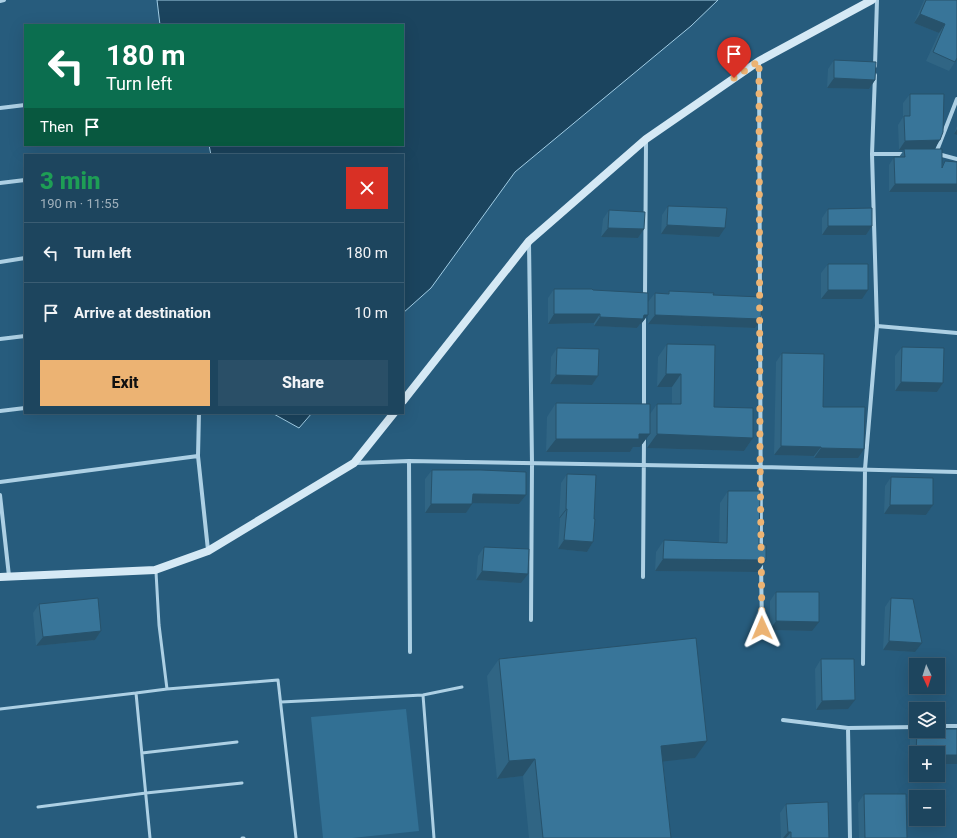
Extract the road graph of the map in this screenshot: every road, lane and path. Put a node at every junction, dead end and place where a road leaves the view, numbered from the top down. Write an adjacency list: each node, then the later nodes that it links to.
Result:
1 (4, 0): 4 (street)
2 (872, 0): 5 (street)
3 (877, 0): 12 (street)
4 (0, 1)
5 (759, 61): 9 (street); 21 (street)
6 (957, 98): 11 (street)
7 (24, 105): 8 (street)
8 (0, 108)
9 (646, 139): 17 (street); 20 (street)
10 (928, 153): 11 (street)
11 (936, 153): 14 (street)
12 (872, 154): 13 (street); 24 (street)
13 (912, 154)
14 (957, 159)
15 (24, 180): 16 (street)
16 (0, 183)
17 (529, 241): 28 (street); 38 (street)
18 (24, 258): 19 (street)
19 (0, 262)
20 (644, 306)
21 (760, 308)
22 (644, 314): 30 (street)
23 (760, 316): 40 (street)
24 (877, 326): 25 (street); 41 (street)
25 (957, 333)
26 (24, 336): 27 (street)
27 (0, 339)
28 (404, 400)
29 (24, 408): 31 (street)
30 (644, 409)
31 (0, 411)
32 (198, 414): 35 (street)
33 (393, 414): 37 (street)
34 (644, 433): 39 (street)
35 (198, 456): 43 (street); 46 (street)
36 (409, 461): 37 (street); 38 (street); 54 (street)
37 (354, 463): 46 (street)
38 (532, 463): 39 (street); 52 (street)
39 (644, 465): 40 (street); 50 (street)
40 (760, 467): 41 (street); 45 (street)
41 (865, 469): 42 (street); 55 (street)
42 (957, 472)
43 (0, 482)
44 (0, 495): 49 (street)
45 (761, 551)
46 (208, 552): 48 (street)
47 (761, 559): 53 (street)
48 (156, 570): 49 (street); 57 (lane)
49 (9, 577): 51 (street)
50 (643, 577)
51 (0, 578)
52 (531, 620)
53 (762, 628)
54 (410, 652)
55 (863, 664)
56 (462, 687): 59 (lane)
57 (167, 690): 58 (lane); 60 (lane)
58 (136, 693): 61 (lane); 68 (lane)
59 (423, 694): 60 (lane); 74 (lane)
60 (281, 702): 73 (lane)
61 (0, 709)
62 (782, 720): 66 (street)
63 (945, 726): 64 (street)
64 (957, 726)
65 (909, 727): 66 (street)
66 (848, 728): 75 (street)
67 (237, 742): 68 (lane)
68 (142, 753): 70 (lane)
69 (242, 783): 70 (lane)
70 (146, 793): 71 (lane); 72 (lane)
71 (38, 807)
72 (150, 838)
73 (296, 838)
74 (434, 838)
75 (850, 838)

